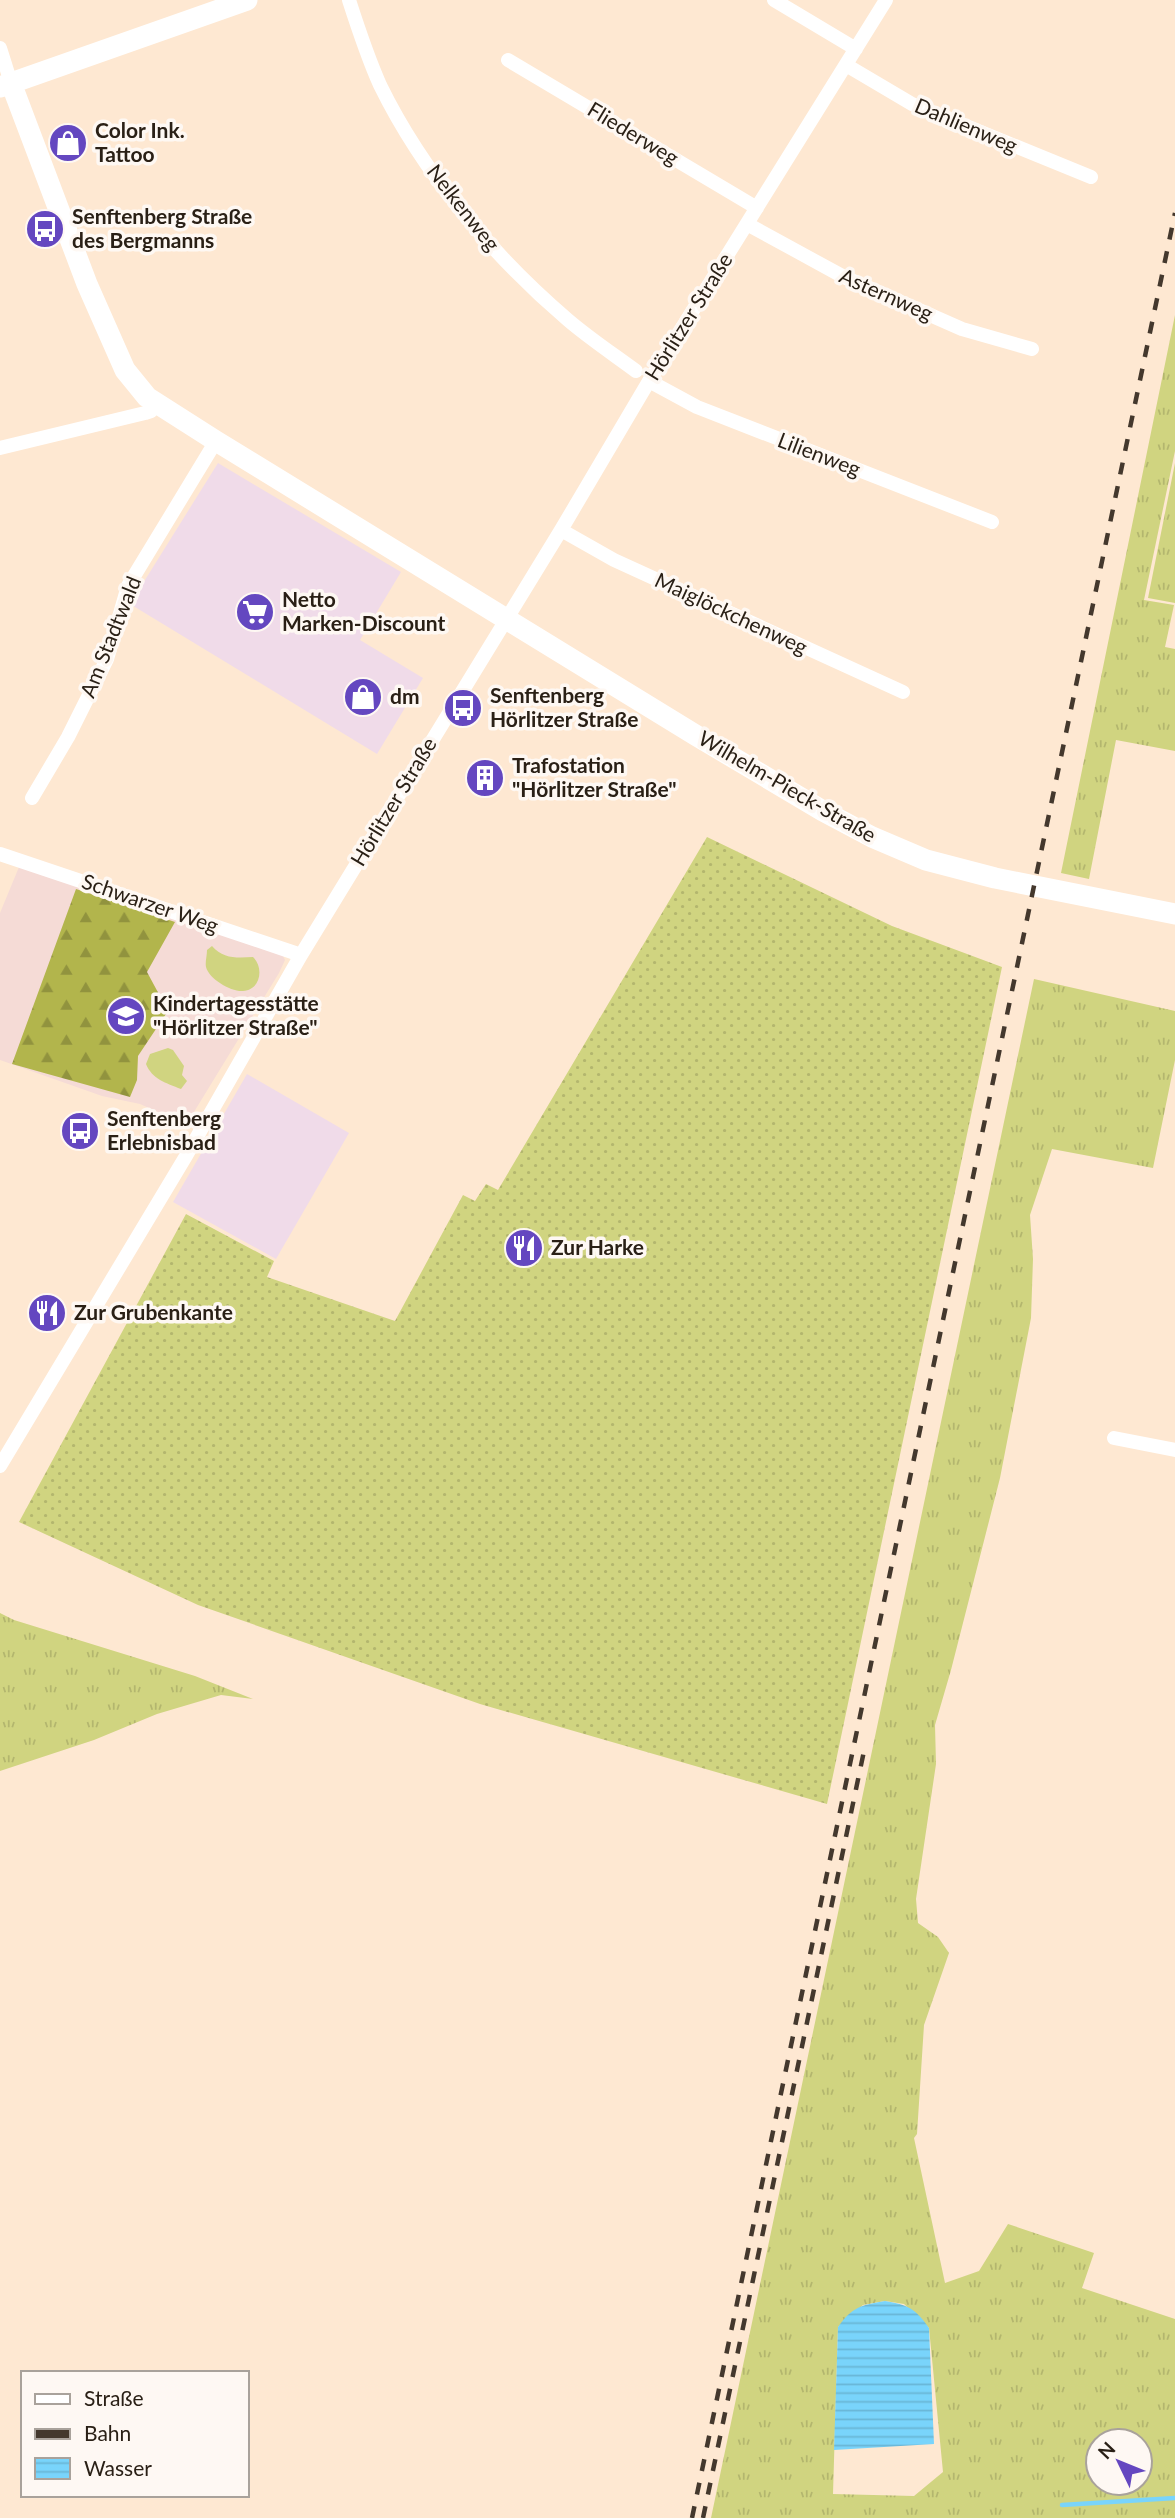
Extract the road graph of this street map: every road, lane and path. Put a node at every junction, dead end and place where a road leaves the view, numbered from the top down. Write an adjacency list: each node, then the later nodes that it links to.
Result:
1 (247, 0): 9 (main road)
2 (349, 0): 14 (street, Nelkenweg)
3 (774, 0): 6 (street)
4 (886, 0): 6 (street, Hörlitzer Straße)
5 (0, 48): 9 (street)
6 (856, 49): 8 (street, Hörlitzer Straße)
7 (508, 60): 11 (street, Fliederweg)
8 (846, 65): 10 (street, Dahlienweg); 11 (street, Hörlitzer Straße)
9 (5, 85): 16 (main road, Wilhelm-Pieck-Straße)
10 (1091, 177)
11 (757, 208): 12 (street, Hörlitzer Straße)
12 (747, 224): 13 (street, Asternweg); 15 (street, Hörlitzer Straße)
13 (1032, 349)
14 (636, 371)
15 (649, 381): 19 (street, Lilienweg); 20 (street, Hörlitzer Straße)
16 (157, 403): 17 (main road, Wilhelm-Pieck-Straße); 18 (street)
17 (216, 441): 21 (main road, Wilhelm-Pieck-Straße); 23 (street, Am Stadtwald)
18 (0, 448)
19 (992, 522)
20 (561, 530): 21 (street, Hörlitzer Straße); 22 (street, Maiglöckchenweg)
21 (506, 619): 25 (main road, Wilhelm-Pieck-Straße); 26 (street, Hörlitzer Straße)
22 (903, 692)
23 (32, 798)
24 (0, 854): 26 (street, Schwarzer Weg)
25 (1175, 915)
26 (301, 955): 29 (street, Hörlitzer Straße)
27 (1114, 1438): 28 (street)
28 (1175, 1450)
29 (0, 1465)

